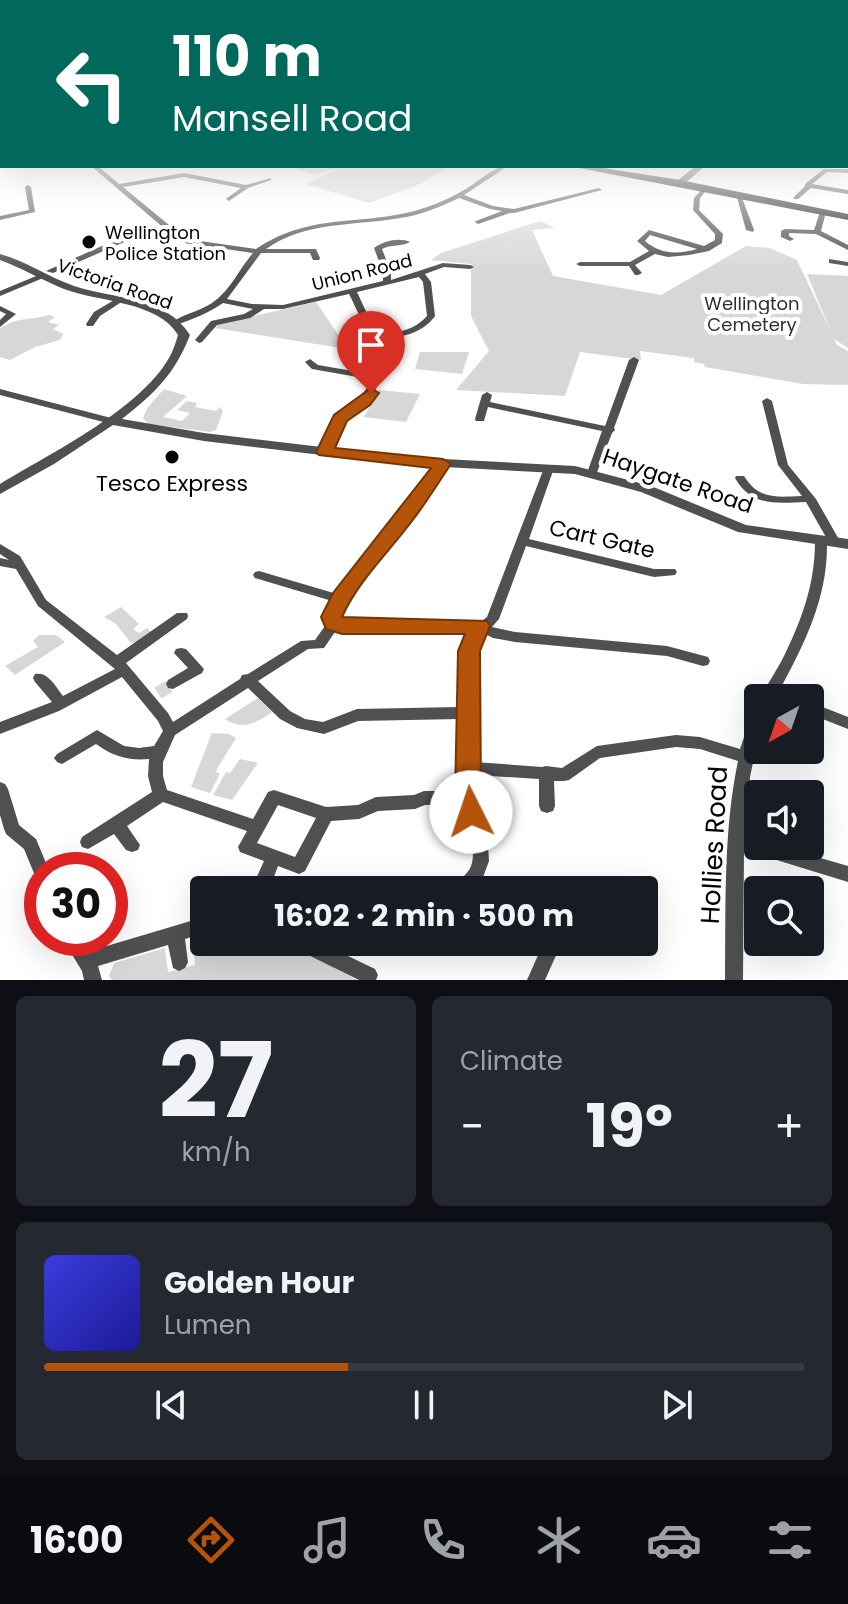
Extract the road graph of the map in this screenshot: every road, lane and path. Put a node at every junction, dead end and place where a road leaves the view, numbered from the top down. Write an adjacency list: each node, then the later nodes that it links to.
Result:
1 (114, 184): 8 (street)
2 (131, 184): 8 (street)
3 (229, 184): 10 (street)
4 (255, 184): 10 (street)
5 (478, 184): 16 (street)
6 (684, 184): 12 (main road)
7 (811, 184): 11 (street)
8 (117, 186): 24 (street)
9 (28, 187): 22 (street)
10 (246, 187): 18 (street)
11 (808, 187): 14 (street); 17 (street)
12 (705, 188): 15 (main road); 30 (street)
13 (599, 190): 19 (street)
14 (848, 192)
15 (738, 195): 20 (main road); 25 (street)
16 (460, 196): 19 (street); 31 (street)
17 (796, 198)
18 (229, 199)
19 (512, 211): 23 (street)
20 (823, 212): 21 (main road); 26 (street)
21 (848, 217)
22 (0, 218)
23 (478, 222)
24 (168, 230): 31 (street); 41 (street)
25 (750, 230)
26 (817, 232): 27 (street); 29 (street)
27 (790, 239)
28 (406, 242): 43 (street)
29 (848, 248)
30 (706, 249): 32 (street); 32 (street)
31 (256, 251): 34 (street); 46 (street)
32 (655, 251): 37 (street)
33 (0, 257): 41 (street, Victoria Road)
34 (316, 258)
35 (832, 261): 38 (street)
36 (580, 264): 37 (street)
37 (631, 264): 40 (street)
38 (848, 264)
39 (470, 267): 42 (street, Union Road)
40 (638, 273)
41 (47, 274): 45 (street); 47 (street, Victoria Road)
42 (421, 274): 43 (street, Union Road); 44 (street)
43 (387, 282): 44 (street, Union Road)
44 (352, 291): 48 (street, Union Road)
45 (0, 294)
46 (222, 300): 48 (street, Union Road); 50 (street)
47 (119, 301): 50 (street, Victoria Road); 52 (street)
48 (261, 307): 53 (street, Union Road)
49 (0, 308): 51 (street)
50 (176, 322): 57 (street)
51 (0, 324)
52 (90, 324)
53 (199, 340)
54 (634, 360): 62 (street)
55 (310, 362): 63 (street)
56 (0, 392): 60 (street)
57 (145, 394): 60 (street); 61 (street)
58 (773, 406): 69 (street)
59 (480, 419): 62 (street)
60 (111, 421): 61 (street, Haygate Road); 68 (street)
61 (142, 426): 63 (street, Haygate Road)
62 (610, 430): 66 (street)
63 (325, 452): 64 (street, Haygate Road)
64 (443, 464): 65 (street, Haygate Road); 77 (street)
65 (549, 468): 66 (street, Haygate Road); 70 (street)
66 (592, 473): 71 (street, Haygate Road)
67 (740, 478): 69 (street)
68 (0, 490)
69 (810, 499): 71 (street)
70 (523, 541): 76 (street, Cart Gate); 80 (street)
71 (835, 543): 87 (street)
72 (0, 548): 74 (street)
73 (0, 562): 74 (street)
74 (20, 566): 83 (street)
75 (277, 566): 77 (street)
76 (671, 572)
77 (340, 599): 79 (street)
78 (182, 616): 83 (street)
79 (333, 624): 80 (street); 85 (street)
80 (483, 626): 82 (street); 89 (street)
81 (181, 653): 86 (street)
82 (703, 661)
83 (121, 666): 88 (street); 93 (street)
84 (40, 678): 88 (street)
85 (247, 679): 89 (street); 93 (street)
86 (173, 684)
87 (780, 684)
88 (57, 705): 92 (street)
89 (466, 713): 98 (street)
90 (824, 714): 91 (street)
91 (848, 723)
92 (0, 728)
93 (170, 731): 94 (street)
94 (157, 752): 96 (street); 101 (street)
95 (744, 757): 99 (street)
96 (62, 758)
97 (744, 764): 107 (street, Hollies Road)
98 (469, 768): 99 (street); 102 (street)
99 (546, 772): 103 (street)
100 (0, 789): 110 (street)
101 (161, 795): 105 (street); 106 (street)
102 (468, 798): 104 (street); 114 (street)
103 (547, 806)
104 (326, 814): 106 (street); 111 (street)
105 (116, 824): 108 (street); 109 (street)
106 (257, 827): 111 (street)
107 (738, 841): 112 (street); 125 (street, Hollies Road)
108 (88, 842)
109 (132, 845)
110 (33, 852)
111 (274, 857): 113 (street)
112 (848, 874)
113 (266, 876)
114 (475, 876)
115 (190, 929): 116 (street)
116 (175, 934): 120 (street); 121 (street)
117 (83, 956): 120 (street)
118 (329, 956): 122 (street)
119 (547, 956): 124 (street)
120 (86, 961): 123 (street)
121 (179, 962)
122 (369, 975)
123 (93, 980)
124 (536, 980)
125 (734, 980)

